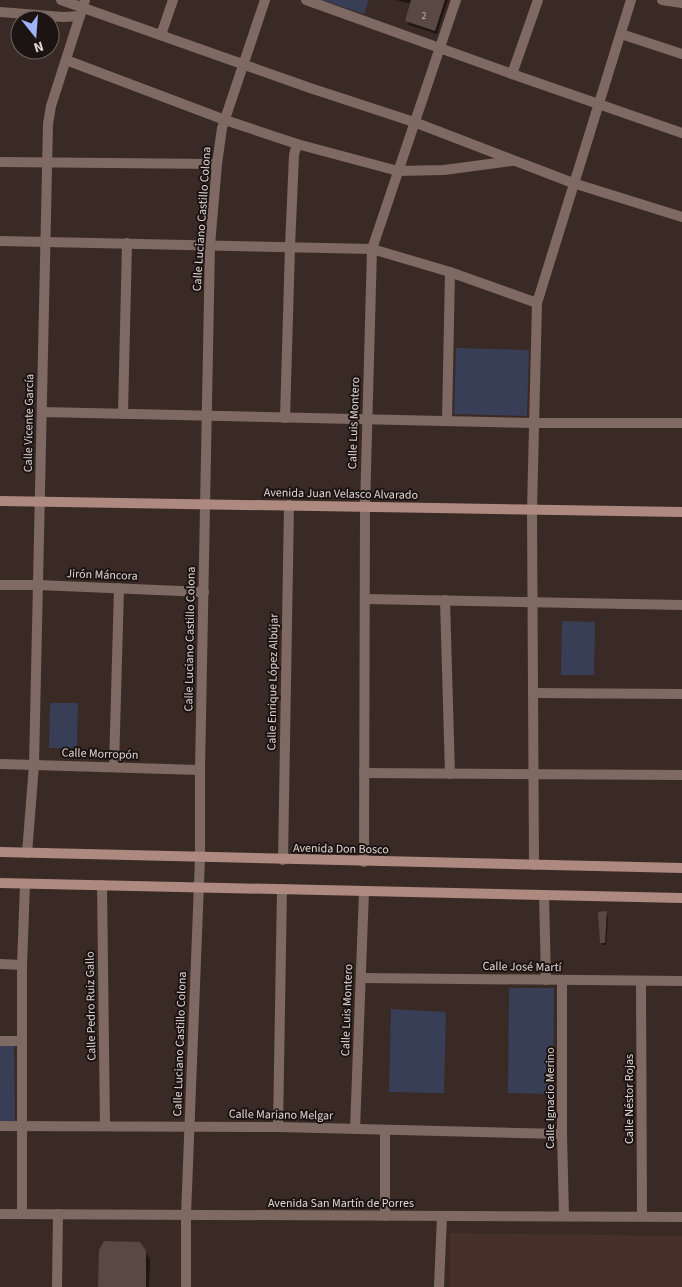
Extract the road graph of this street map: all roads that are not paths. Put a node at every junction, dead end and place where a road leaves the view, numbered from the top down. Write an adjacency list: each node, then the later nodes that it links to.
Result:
1 (62, 0): 10 (street)
2 (174, 0): 13 (street)
3 (265, 0): 17 (street, Calle Luciano Castillo Colona)
4 (306, 0): 14 (street)
5 (456, 0): 14 (street, Calle Luis Montero)
6 (538, 0): 18 (street)
7 (631, 0): 12 (street)
8 (662, 0): 9 (street)
9 (682, 4)
10 (82, 8): 11 (street); 13 (street); 16 (street, Calle Vicente García)
11 (0, 12)
12 (621, 34): 15 (street); 19 (street)
13 (161, 35): 17 (street)
14 (439, 47): 18 (street); 21 (street, Calle Luis Montero)
15 (682, 54)
16 (66, 60): 20 (street); 26 (street, Calle Vicente García)
17 (243, 65): 20 (street, Calle Luciano Castillo Colona); 21 (street)
18 (512, 74): 19 (street)
19 (598, 104): 22 (street); 29 (street)
20 (225, 120): 23 (street); 27 (street, Calle Luciano Castillo Colona)
21 (414, 122): 24 (street); 28 (street, Calle Luis Montero)
22 (682, 133)
23 (297, 144): 28 (street); 35 (street)
24 (513, 160): 28 (street); 29 (street)
25 (0, 162): 26 (street)
26 (47, 162): 27 (street); 32 (street, Calle Vicente García)
27 (217, 164): 34 (street, Calle Luciano Castillo Colona)
28 (398, 170): 36 (street, Calle Luis Montero)
29 (573, 183): 30 (street); 38 (street)
30 (682, 217)
31 (0, 241): 32 (street)
32 (45, 241): 33 (street); 39 (street, Calle Vicente García)
33 (127, 243): 34 (street); 40 (street)
34 (210, 245): 35 (street); 41 (street, Calle Luciano Castillo Colona)
35 (290, 247): 36 (street); 42 (street)
36 (372, 249): 37 (street); 43 (street, Calle Luis Montero)
37 (450, 272): 38 (street); 44 (street)
38 (537, 303): 45 (street)
39 (42, 412): 40 (street); 48 (street, Calle Vicente García)
40 (123, 414): 41 (street)
41 (207, 416): 42 (street); 49 (street, Calle Luciano Castillo Colona)
42 (285, 418): 43 (street)
43 (367, 419): 44 (street); 51 (street, Calle Luis Montero)
44 (447, 420): 45 (street)
45 (535, 423): 46 (street); 52 (street)
46 (682, 423)
47 (0, 500): 48 (street, Avenida Juan Velasco Alvarado)
48 (40, 501): 49 (street, Avenida Juan Velasco Alvarado); 54 (street, Calle Vicente García)
49 (206, 504): 50 (street, Avenida Juan Velasco Alvarado); 57 (street, Calle Luciano Castillo Colona)
50 (289, 506): 51 (street, Avenida Juan Velasco Alvarado); 75 (street, Calle Enrique López Albújar)
51 (365, 507): 52 (street, Avenida Juan Velasco Alvarado); 58 (street, Calle Luis Montero)
52 (532, 510): 53 (street, Avenida Juan Velasco Alvarado); 60 (street)
53 (682, 512)
54 (38, 585): 55 (street, Jirón Máncora); 56 (street, Jirón Máncora); 65 (street, Calle Vicente García)
55 (0, 586)
56 (119, 588): 57 (street, Jirón Máncora); 66 (street)
57 (204, 592): 67 (street, Calle Luciano Castillo Colona)
58 (364, 599): 59 (street); 68 (street, Calle Luis Montero)
59 (445, 600): 60 (street); 69 (street)
60 (533, 602): 61 (street); 62 (street)
61 (682, 604)
62 (533, 692): 63 (street); 70 (street)
63 (682, 694)
64 (0, 764): 65 (street, Calle Morropón)
65 (34, 765): 66 (street, Calle Morropón); 73 (street, Calle Vicente García)
66 (114, 767): 67 (street, Calle Morropón)
67 (200, 770): 74 (street, Calle Luciano Castillo Colona)
68 (364, 773): 69 (street); 76 (street, Calle Luis Montero)
69 (450, 774): 70 (street)
70 (534, 774): 71 (street); 77 (street)
71 (682, 775)
72 (0, 852): 73 (street, Avenida Don Bosco)
73 (27, 852): 74 (street, Avenida Don Bosco)
74 (200, 858): 75 (street, Avenida Don Bosco); 82 (street, Calle Luciano Castillo Colona)
75 (282, 860): 76 (street, Avenida Don Bosco)
76 (364, 862): 77 (street, Avenida Don Bosco)
77 (534, 865): 78 (street, Avenida Don Bosco)
78 (682, 868)
79 (0, 883): 80 (street)
80 (25, 884): 81 (street); 88 (street)
81 (102, 885): 82 (street); 98 (street, Calle Pedro Ruiz Gallo)
82 (198, 888): 83 (street); 99 (street, Calle Luciano Castillo Colona)
83 (282, 889): 84 (street); 100 (street)
84 (364, 891): 85 (street); 89 (street, Calle Luis Montero)
85 (544, 895): 86 (street); 90 (street)
86 (682, 898)
87 (0, 964): 88 (street)
88 (22, 965): 95 (street)
89 (361, 978): 90 (street, Calle José Martí); 101 (street, Calle Luis Montero)
90 (546, 980): 91 (street, Calle José Martí)
91 (562, 980): 92 (street, Calle José Martí); 103 (street, Calle Ignacio Merino)
92 (641, 981): 93 (street, Calle José Martí); 111 (street, Calle Néstor Rojas)
93 (682, 981)
94 (0, 1041): 95 (street)
95 (22, 1041): 97 (street)
96 (0, 1126): 97 (street, Calle Mariano Melgar)
97 (22, 1126): 98 (street, Calle Mariano Melgar); 105 (street)
98 (105, 1126): 99 (street, Calle Mariano Melgar)
99 (190, 1127): 100 (street, Calle Mariano Melgar); 107 (street, Calle Luciano Castillo Colona)
100 (278, 1127): 101 (street, Calle Mariano Melgar)
101 (355, 1129): 102 (street, Calle Mariano Melgar)
102 (385, 1130): 103 (street, Calle Mariano Melgar); 108 (street)
103 (562, 1134): 110 (street, Calle Ignacio Merino)
104 (0, 1214): 105 (street, Avenida San Martín de Porres)
105 (22, 1214): 106 (street, Avenida San Martín de Porres)
106 (58, 1214): 107 (street, Avenida San Martín de Porres); 113 (street)
107 (186, 1215): 108 (street, Avenida San Martín de Porres); 114 (street, Calle Luciano Castillo Colona)
108 (385, 1216): 109 (street, Avenida San Martín de Porres)
109 (442, 1216): 110 (street, Avenida San Martín de Porres); 115 (street)
110 (564, 1216): 111 (street, Avenida San Martín de Porres)
111 (642, 1216): 112 (street, Avenida San Martín de Porres)
112 (682, 1216)
113 (57, 1287)
114 (186, 1287)
115 (439, 1287)

